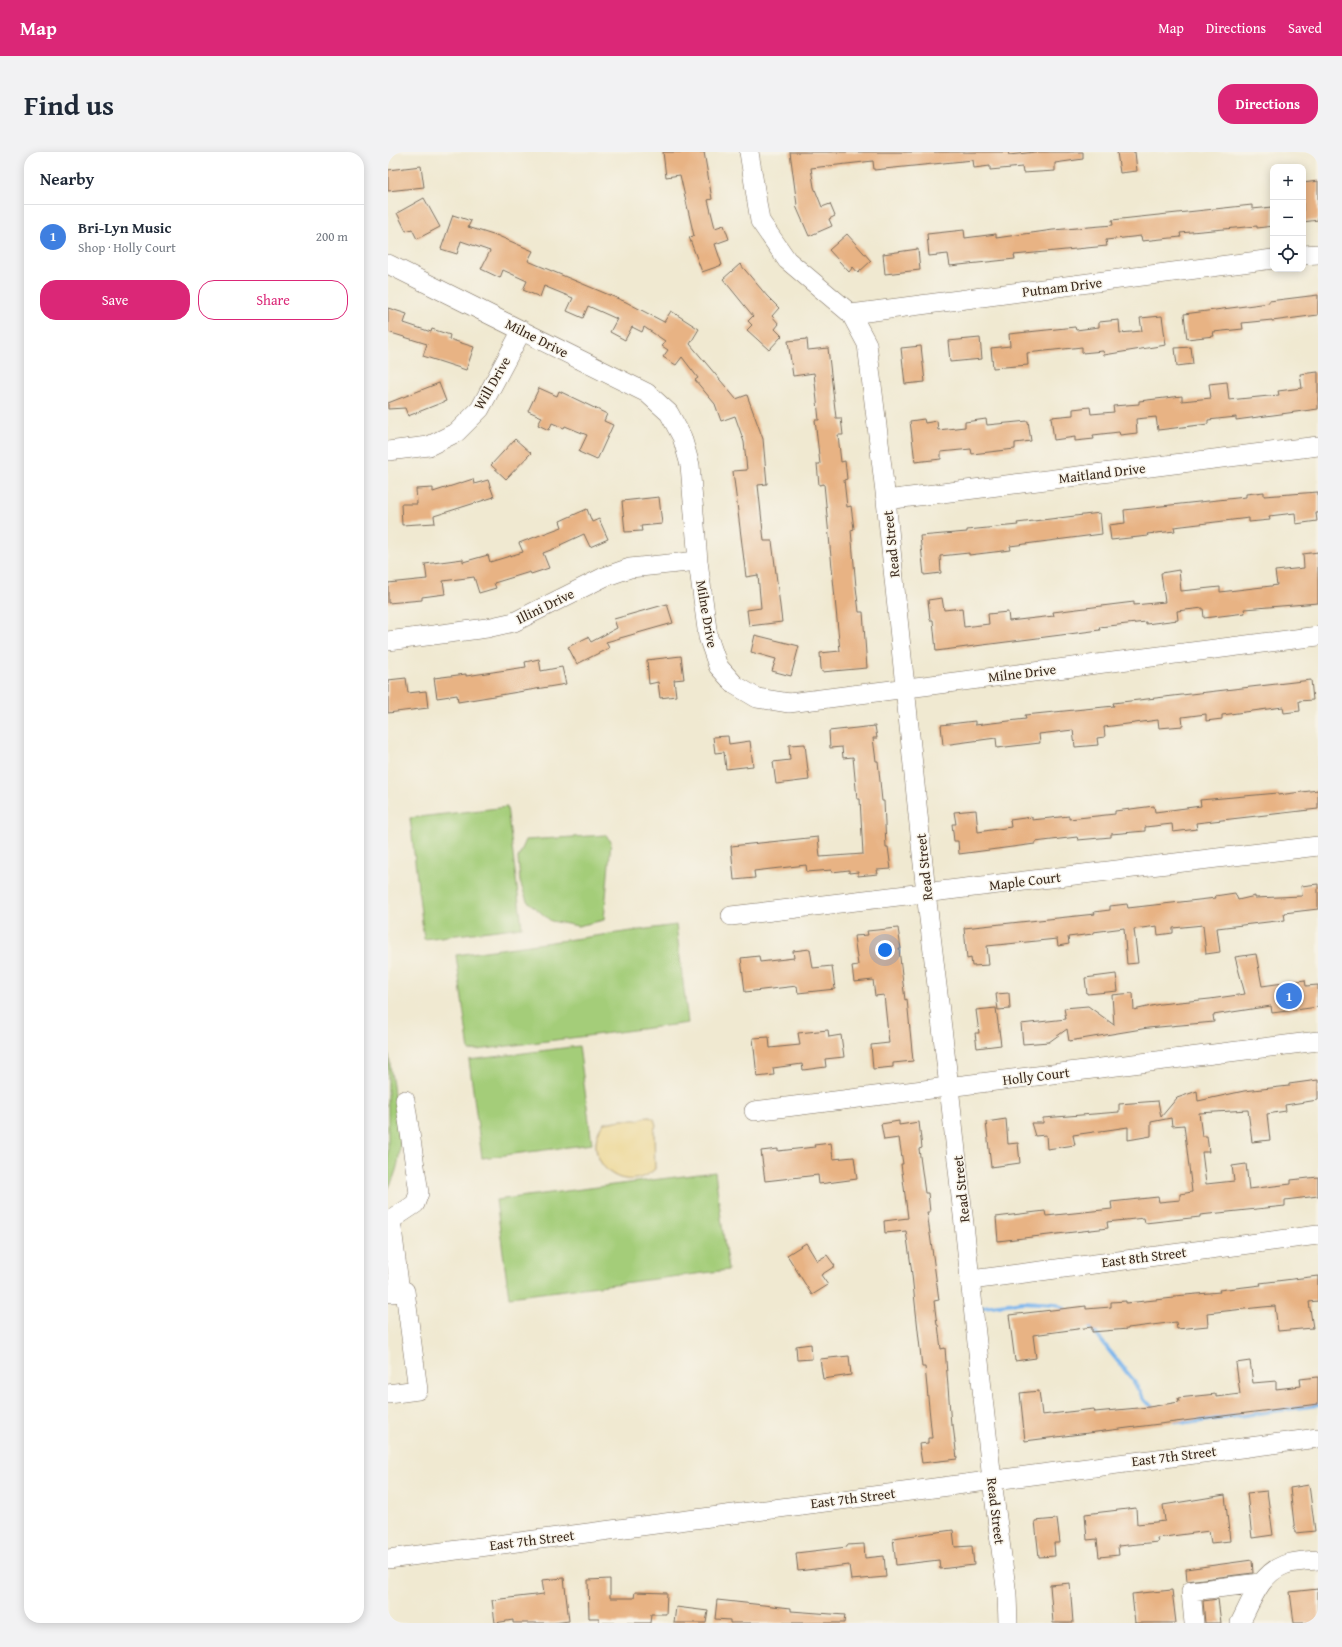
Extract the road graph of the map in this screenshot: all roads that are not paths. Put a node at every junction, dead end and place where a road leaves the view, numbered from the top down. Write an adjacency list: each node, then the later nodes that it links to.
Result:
1 (749, 152): 6 (street, Read Street)
2 (1318, 254): 3 (street)
3 (1306, 256)
4 (1270, 259): 6 (street, Putnam Drive)
5 (388, 264): 7 (street, Milne Drive)
6 (851, 314): 10 (street, Read Street)
7 (522, 330): 9 (street, Will Drive); 11 (street, Milne Drive)
8 (1318, 446): 10 (street, Maitland Drive)
9 (388, 451)
10 (886, 500): 14 (street, Read Street)
11 (698, 561): 13 (street, Illini Drive); 14 (street, Milne Drive)
12 (1318, 636): 14 (street, Milne Drive)
13 (388, 641)
14 (906, 688): 16 (street, Read Street)
15 (1318, 846): 16 (street, Maple Court)
16 (926, 893): 17 (street, Maple Court); 19 (street, Read Street)
17 (731, 916)
18 (1318, 1041): 19 (street, Holly Court)
19 (950, 1087): 21 (street, Holly Court); 23 (street, Read Street)
20 (405, 1100): 24 (street)
21 (754, 1111)
22 (1318, 1235): 23 (street, East 8th Street)
23 (971, 1280): 27 (street, Read Street)
24 (394, 1293): 25 (street)
25 (388, 1394)
26 (1318, 1438): 27 (street, East 7th Street)
27 (992, 1480): 28 (street, East 7th Street); 31 (street, Read Street)
28 (392, 1554)
29 (1318, 1560): 30 (street)
30 (1260, 1583): 32 (street); 33 (street)
31 (1008, 1623)
32 (1194, 1623)
33 (1240, 1623)

